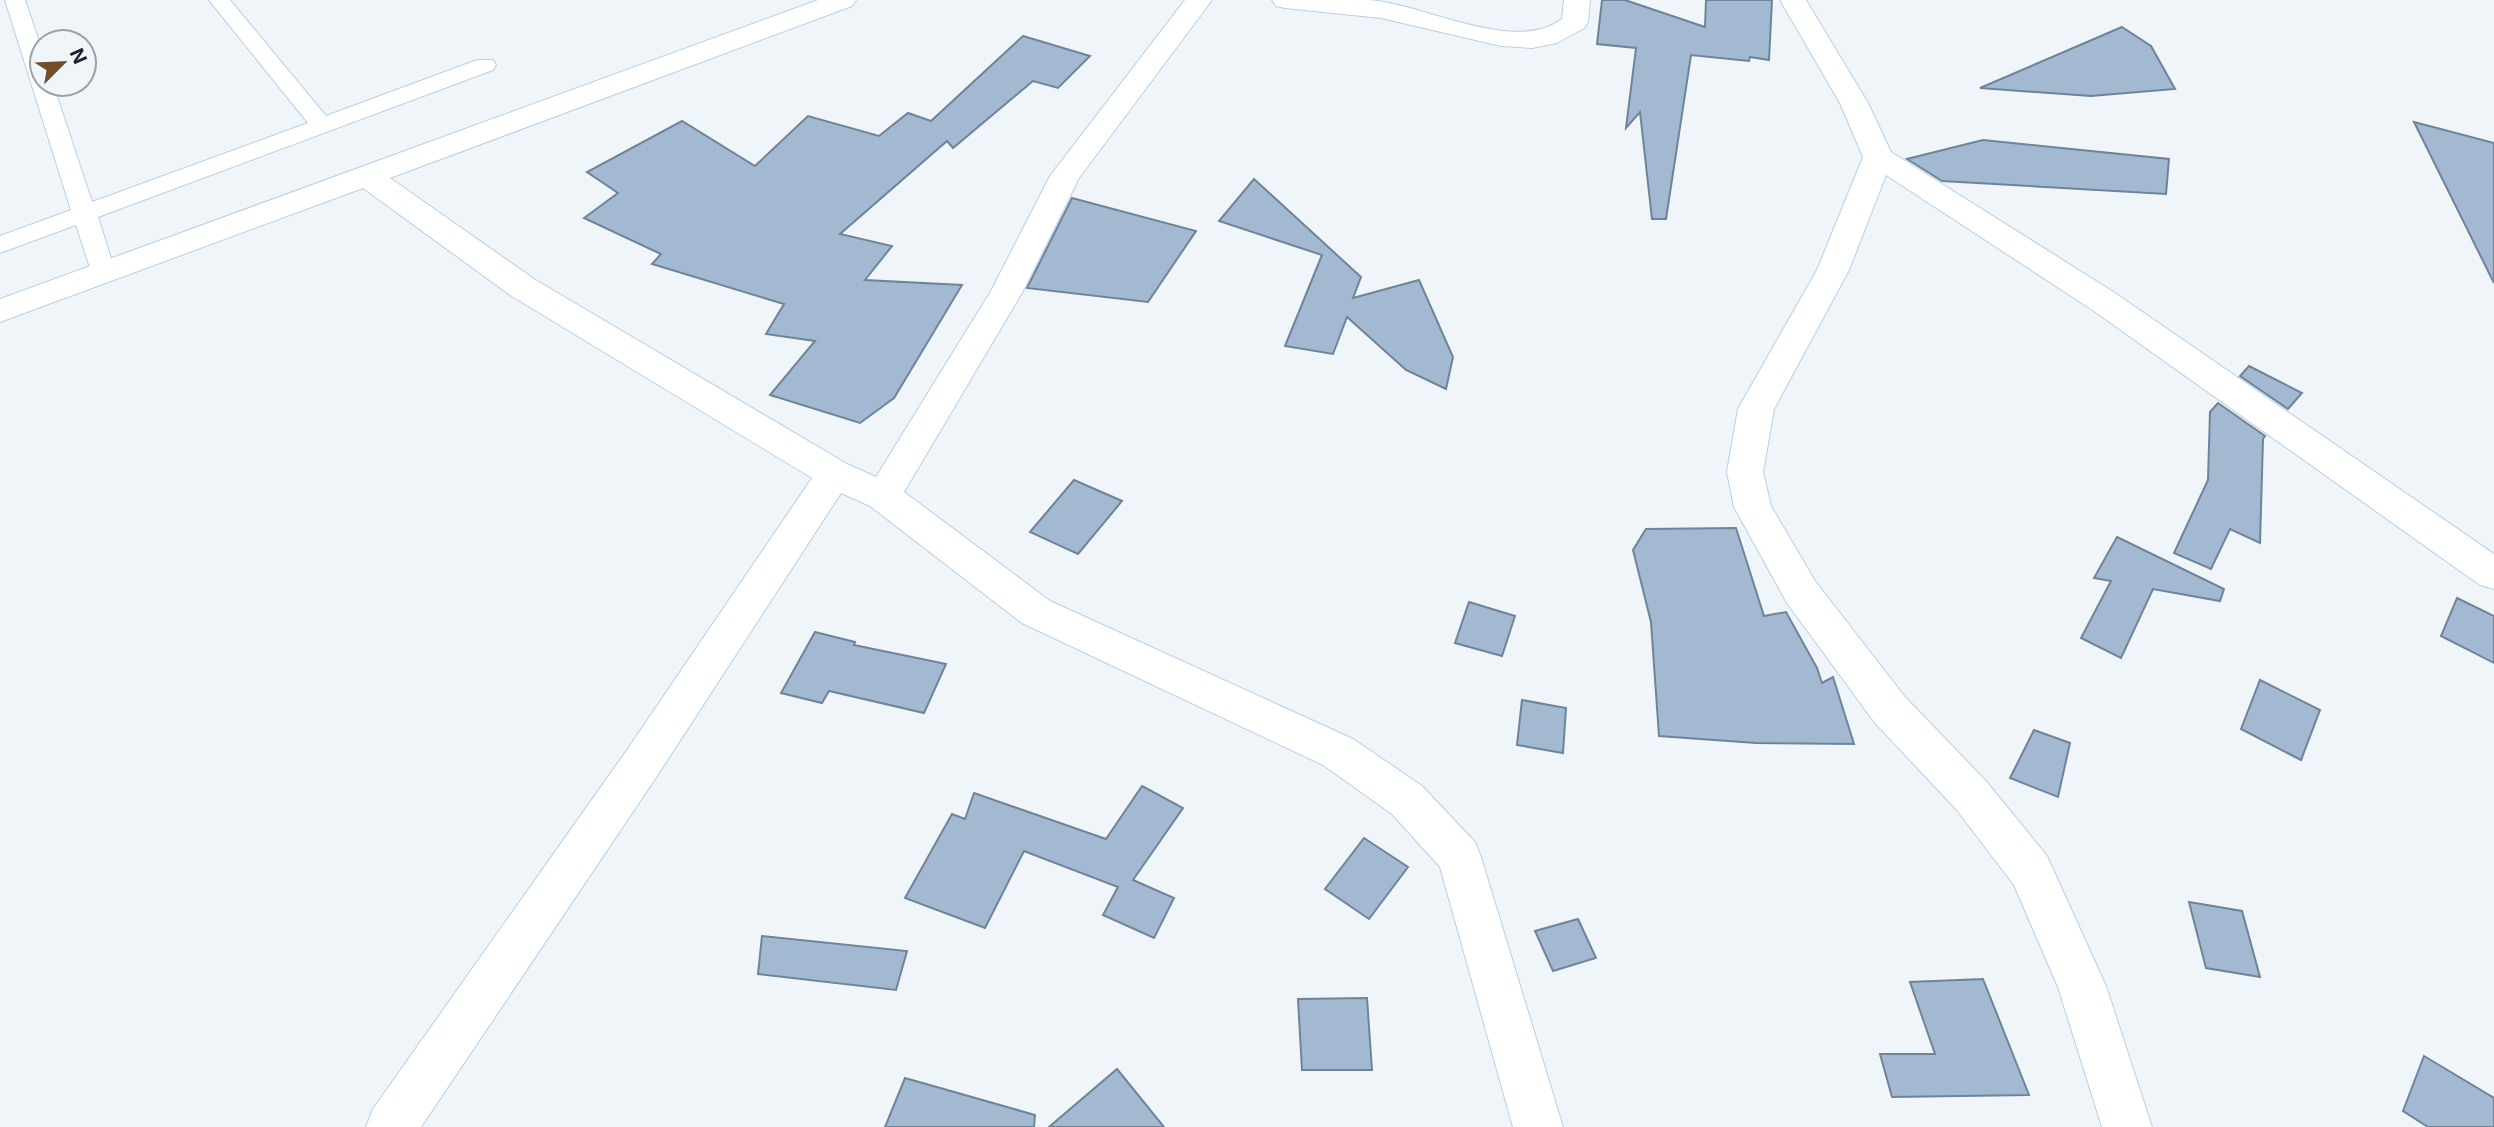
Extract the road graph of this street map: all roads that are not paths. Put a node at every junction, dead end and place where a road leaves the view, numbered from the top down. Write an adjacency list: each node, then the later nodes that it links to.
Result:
1 (15, 0): 8 (lane)
2 (219, 0): 11 (lane)
3 (842, 0): 13 (street)
4 (1199, 0): 19 (street)
5 (1285, 0): 6 (street)
6 (1577, 0)
7 (1793, 0): 12 (street)
8 (28, 40)
9 (485, 65): 11 (lane)
10 (47, 98): 14 (lane)
11 (322, 125): 14 (lane)
12 (1878, 158): 20 (street); 23 (street)
13 (368, 177): 16 (street); 18 (street)
14 (84, 214): 15 (lane); 16 (lane)
15 (0, 245)
16 (104, 274): 17 (street)
17 (0, 311)
18 (834, 474): 19 (street); 21 (street)
19 (883, 496): 22 (street)
20 (2494, 574)
21 (391, 1127)
22 (1538, 1127)
23 (2127, 1127)

